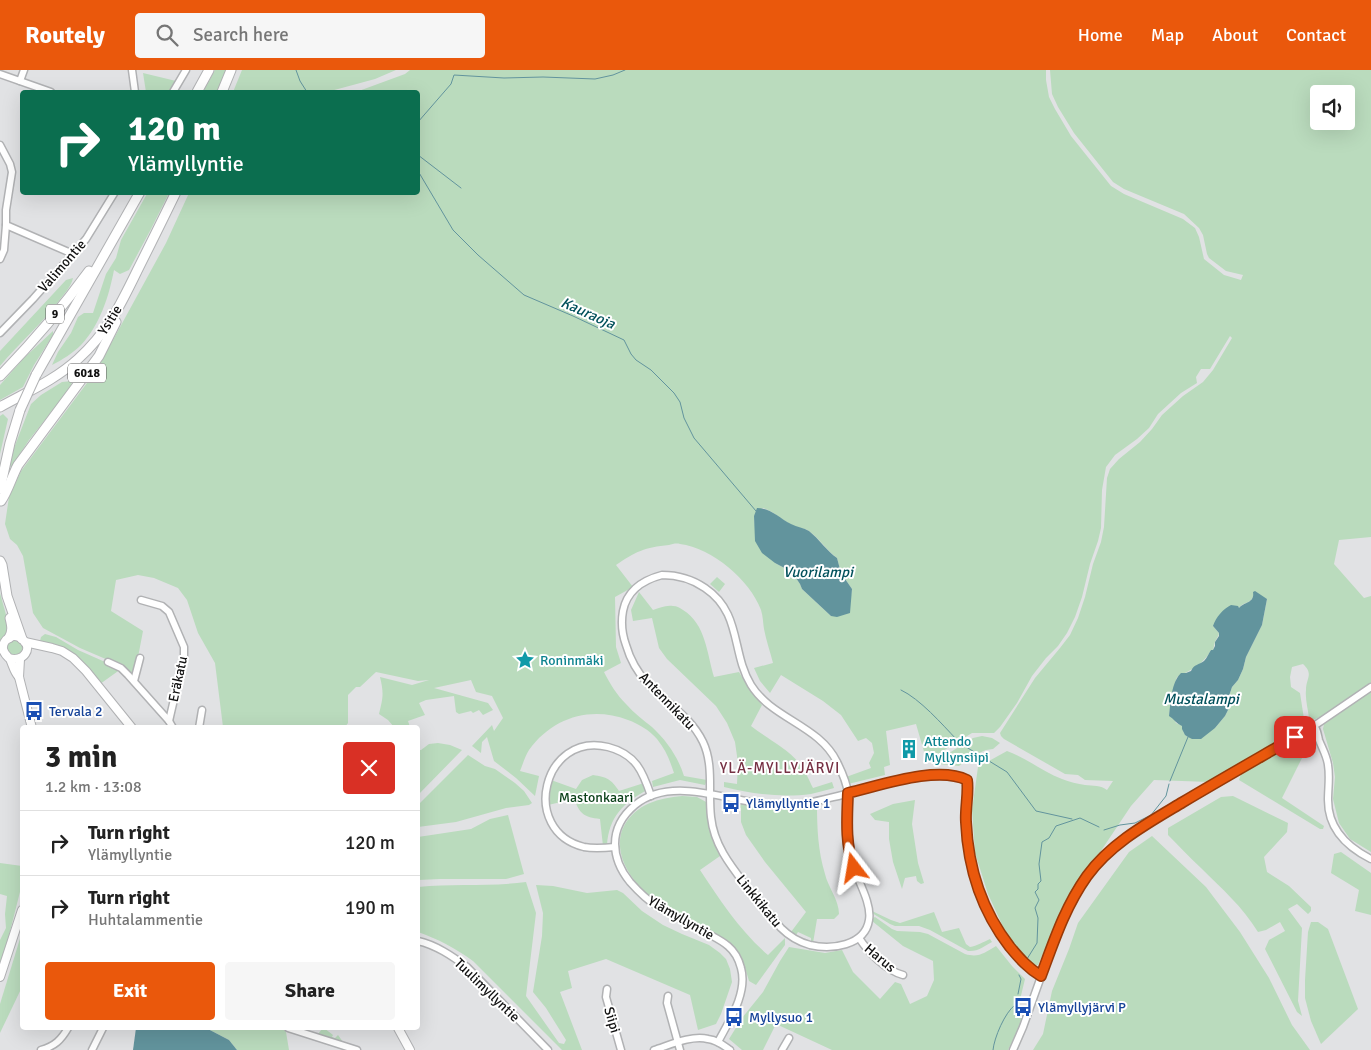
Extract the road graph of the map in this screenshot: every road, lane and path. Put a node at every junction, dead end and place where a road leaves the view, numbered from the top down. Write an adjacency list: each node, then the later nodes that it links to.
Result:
1 (24, 70): 7 (street)
2 (132, 70): 9 (street)
3 (186, 70): 10 (street)
4 (209, 70): 11 (highway)
5 (231, 70): 12 (highway)
6 (0, 74): 7 (street)
7 (20, 81): 8 (street)
8 (45, 90)
9 (135, 90)
10 (174, 90)
11 (198, 90)
12 (223, 90)
13 (0, 145): 17 (street)
14 (113, 195): 19 (street, Valimontie)
15 (138, 195): 18 (highway, 9)
16 (175, 195): 21 (highway, Ysitie)
17 (6, 225): 19 (street); 20 (street)
18 (107, 250): 23 (highway, 9); 25 (highway, bridge)
19 (73, 254): 22 (street, Valimontie)
20 (0, 259)
21 (129, 287): 24 (highway, Ysitie); 26 (highway, 6018)
22 (0, 333)
23 (0, 376)
24 (0, 407)
25 (0, 490)
26 (0, 503)
27 (0, 561): 31 (highway)
28 (0, 577): 30 (highway)
29 (141, 600): 43 (street, Eräkatu)
30 (5, 640): 31 (main road); 33 (main road)
31 (24, 640): 32 (main road); 34 (main road)
32 (48, 647): 34 (main road); 45 (main road)
33 (2, 651): 35 (main road)
34 (26, 653): 37 (main road)
35 (9, 658): 37 (main road); 39 (main road)
36 (140, 658): 40 (street)
37 (20, 659): 39 (main road)
38 (108, 662): 40 (street)
39 (19, 676): 44 (main road)
40 (134, 681): 43 (street)
41 (1371, 687): 48 (street)
42 (202, 710): 47 (street)
43 (169, 721): 46 (street)
44 (31, 725)
45 (130, 725)
46 (171, 725)
47 (200, 725)
48 (1311, 728): 53 (street); 58 (street)
49 (848, 793): 50 (street); 50 (street, Antennikatu); 55 (street); 58 (street)
50 (710, 794): 51 (street); 55 (street, Linkkikatu)
51 (651, 796): 52 (street); 52 (street)
52 (615, 847): 69 (street, Ylämyllyntie)
53 (1371, 859)
54 (20, 916): 59 (main road)
55 (858, 938): 57 (street, Harus)
56 (420, 942): 76 (street, Tuulimyllyntie)
57 (903, 975)
58 (1041, 976): 82 (street)
59 (0, 977)
60 (607, 989): 77 (street, Siipi)
61 (668, 996): 68 (street)
62 (67, 1030): 71 (street)
63 (102, 1030): 72 (street)
64 (293, 1030): 70 (street)
65 (399, 1030): 67 (main road)
66 (789, 1038): 81 (street)
67 (403, 1039): 74 (main road); 75 (main road)
68 (678, 1042): 69 (street); 78 (street); 79 (street)
69 (718, 1042): 80 (street)
70 (335, 1047): 73 (street)
71 (41, 1050)
72 (92, 1050)
73 (358, 1050)
74 (406, 1050)
75 (410, 1050)
76 (548, 1050)
77 (621, 1050)
78 (654, 1050)
79 (680, 1050)
80 (730, 1050)
81 (782, 1050)
82 (1013, 1050)

